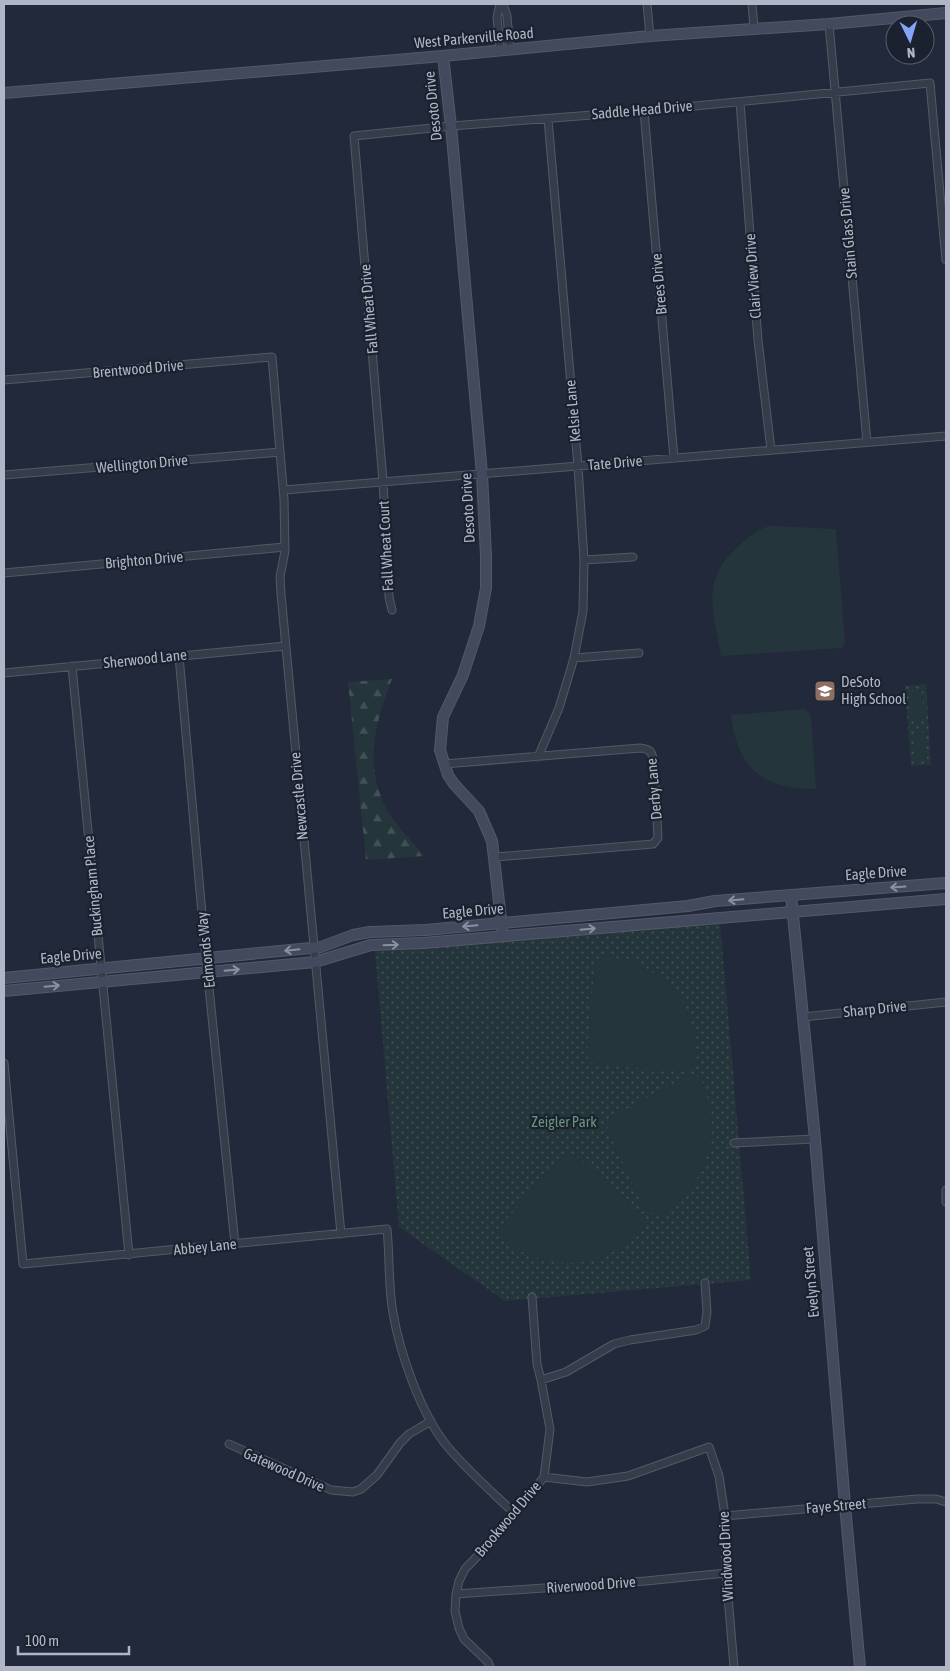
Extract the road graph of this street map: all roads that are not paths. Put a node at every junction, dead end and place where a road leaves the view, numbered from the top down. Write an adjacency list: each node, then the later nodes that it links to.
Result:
1 (501, 4): 8 (street); 8 (street)
2 (647, 4): 7 (street)
3 (752, 4): 6 (street)
4 (946, 13): 5 (street, West Parkerville Road)
5 (828, 24): 6 (street, West Parkerville Road); 11 (street, Stain Glass Drive)
6 (754, 28): 7 (street, West Parkerville Road)
7 (650, 36): 8 (street, West Parkerville Road)
8 (505, 50): 9 (street, West Parkerville Road)
9 (443, 56): 10 (street, West Parkerville Road); 15 (street, Desoto Drive)
10 (4, 93)
11 (836, 93): 12 (street, Saddle Head Drive); 17 (street, Saddle Head Drive); 21 (street, Stain Glass Drive)
12 (740, 102): 13 (street, Saddle Head Drive); 22 (street, Clair View Drive)
13 (644, 111): 14 (street, Saddle Head Drive); 24 (street, Brees Drive)
14 (548, 118): 15 (street, Saddle Head Drive); 25 (street, Kelsie Lane)
15 (451, 126): 16 (street, Saddle Head Drive); 26 (street, Desoto Drive)
16 (354, 136): 28 (street, Fall Wheat Drive)
17 (946, 260)
18 (272, 358): 19 (street, Brentwood Drive); 23 (street, Newcastle Drive)
19 (4, 380)
20 (946, 436): 21 (street, Tate Drive)
21 (867, 442): 22 (street, Tate Drive)
22 (771, 450): 24 (street, Tate Drive)
23 (280, 452): 27 (street, Wellington Drive); 29 (street, Newcastle Drive)
24 (674, 458): 25 (street, Tate Drive)
25 (578, 466): 26 (street, Tate Drive); 32 (street, Kelsie Lane)
26 (482, 474): 28 (street, Tate Drive); 42 (street, Desoto Drive)
27 (4, 475)
28 (383, 482): 29 (street, Tate Drive); 34 (street, Fall Wheat Court)
29 (284, 490): 30 (street, Newcastle Drive)
30 (285, 547): 33 (street, Brighton Drive); 35 (street, Newcastle Drive)
31 (633, 558): 32 (street)
32 (584, 560): 38 (street, Kelsie Lane)
33 (4, 573)
34 (392, 610)
35 (286, 646): 37 (street, Sherwood Lane); 58 (street, Newcastle Drive)
36 (639, 653): 38 (street)
37 (179, 656): 39 (street, Sherwood Lane); 59 (street, Edmonds Way)
38 (574, 658): 41 (street, Kelsie Lane)
39 (72, 666): 40 (street, Sherwood Lane); 61 (street, Buckingham Place)
40 (4, 672)
41 (538, 757): 42 (street, Derby Lane); 43 (street, Derby Lane)
42 (444, 764): 43 (street, Desoto Drive)
43 (495, 856): 53 (street, Desoto Drive)
44 (946, 883): 45 (street, Eagle Drive)
45 (926, 885): 46 (street, Eagle Drive, one-way to 46); 48 (street)
46 (791, 895): 49 (street, Eagle Drive, one-way to 49); 50 (street, Evelyn Street)
47 (946, 899): 48 (street, Eagle Drive)
48 (927, 901): 50 (street, Eagle Drive)
49 (709, 902): 51 (street, Eagle Drive); 52 (street)
50 (792, 912): 52 (street, Eagle Drive); 67 (street, Evelyn Street)
51 (606, 914): 53 (street, Eagle Drive); 55 (street)
52 (711, 919): 55 (street, Eagle Drive, one-way to 52)
53 (501, 923): 54 (street, Eagle Drive, one-way to 54); 56 (street, Desoto Drive)
54 (370, 932): 57 (street); 58 (street, Eagle Drive)
55 (535, 934): 56 (street, Eagle Drive)
56 (503, 937): 57 (street, Eagle Drive, one-way to 56)
57 (371, 945): 60 (street, Eagle Drive)
58 (314, 948): 59 (street, Eagle Drive, one-way to 59); 60 (street, Newcastle Drive)
59 (206, 958): 61 (street, Eagle Drive); 62 (street, Edmonds Way)
60 (315, 962): 62 (street, Eagle Drive, one-way to 60); 73 (street, Newcastle Drive)
61 (100, 968): 63 (street, Eagle Drive); 64 (street, Buckingham Place)
62 (209, 972): 64 (street, Eagle Drive); 74 (street, Edmonds Way)
63 (4, 978)
64 (102, 982): 65 (street, Eagle Drive, one-way to 64); 75 (street, Buckingham Place)
65 (4, 991)
66 (946, 1002): 67 (street, Sharp Drive)
67 (803, 1017): 69 (street, Evelyn Street)
68 (4, 1063): 75 (street, Abbey Lane)
69 (815, 1140): 70 (street); 83 (street, Evelyn Street)
70 (734, 1143)
71 (946, 1190): 72 (street)
72 (946, 1202)
73 (341, 1234): 74 (street, Abbey Lane); 79 (street, Abbey Lane)
74 (235, 1244): 75 (street, Abbey Lane)
75 (129, 1255)
76 (705, 1283): 78 (street)
77 (532, 1297): 78 (street, Brookwood Drive)
78 (541, 1380): 81 (street, Brookwood Drive)
79 (431, 1420): 80 (street, Gatewood Drive); 84 (street)
80 (229, 1444)
81 (544, 1477): 84 (street, Brookwood Drive); 85 (street, Windwood Drive)
82 (946, 1502): 83 (street, Faye Street)
83 (845, 1505): 85 (street, Faye Street); 90 (street, Evelyn Street)
84 (514, 1513): 87 (street, Brookwood Drive)
85 (725, 1516): 86 (street, Windwood Drive)
86 (726, 1573): 87 (street, Riverwood Drive); 89 (street, Windwood Drive)
87 (456, 1594): 88 (street, Brookwood Drive)
88 (490, 1667)
89 (734, 1667)
90 (860, 1667)

